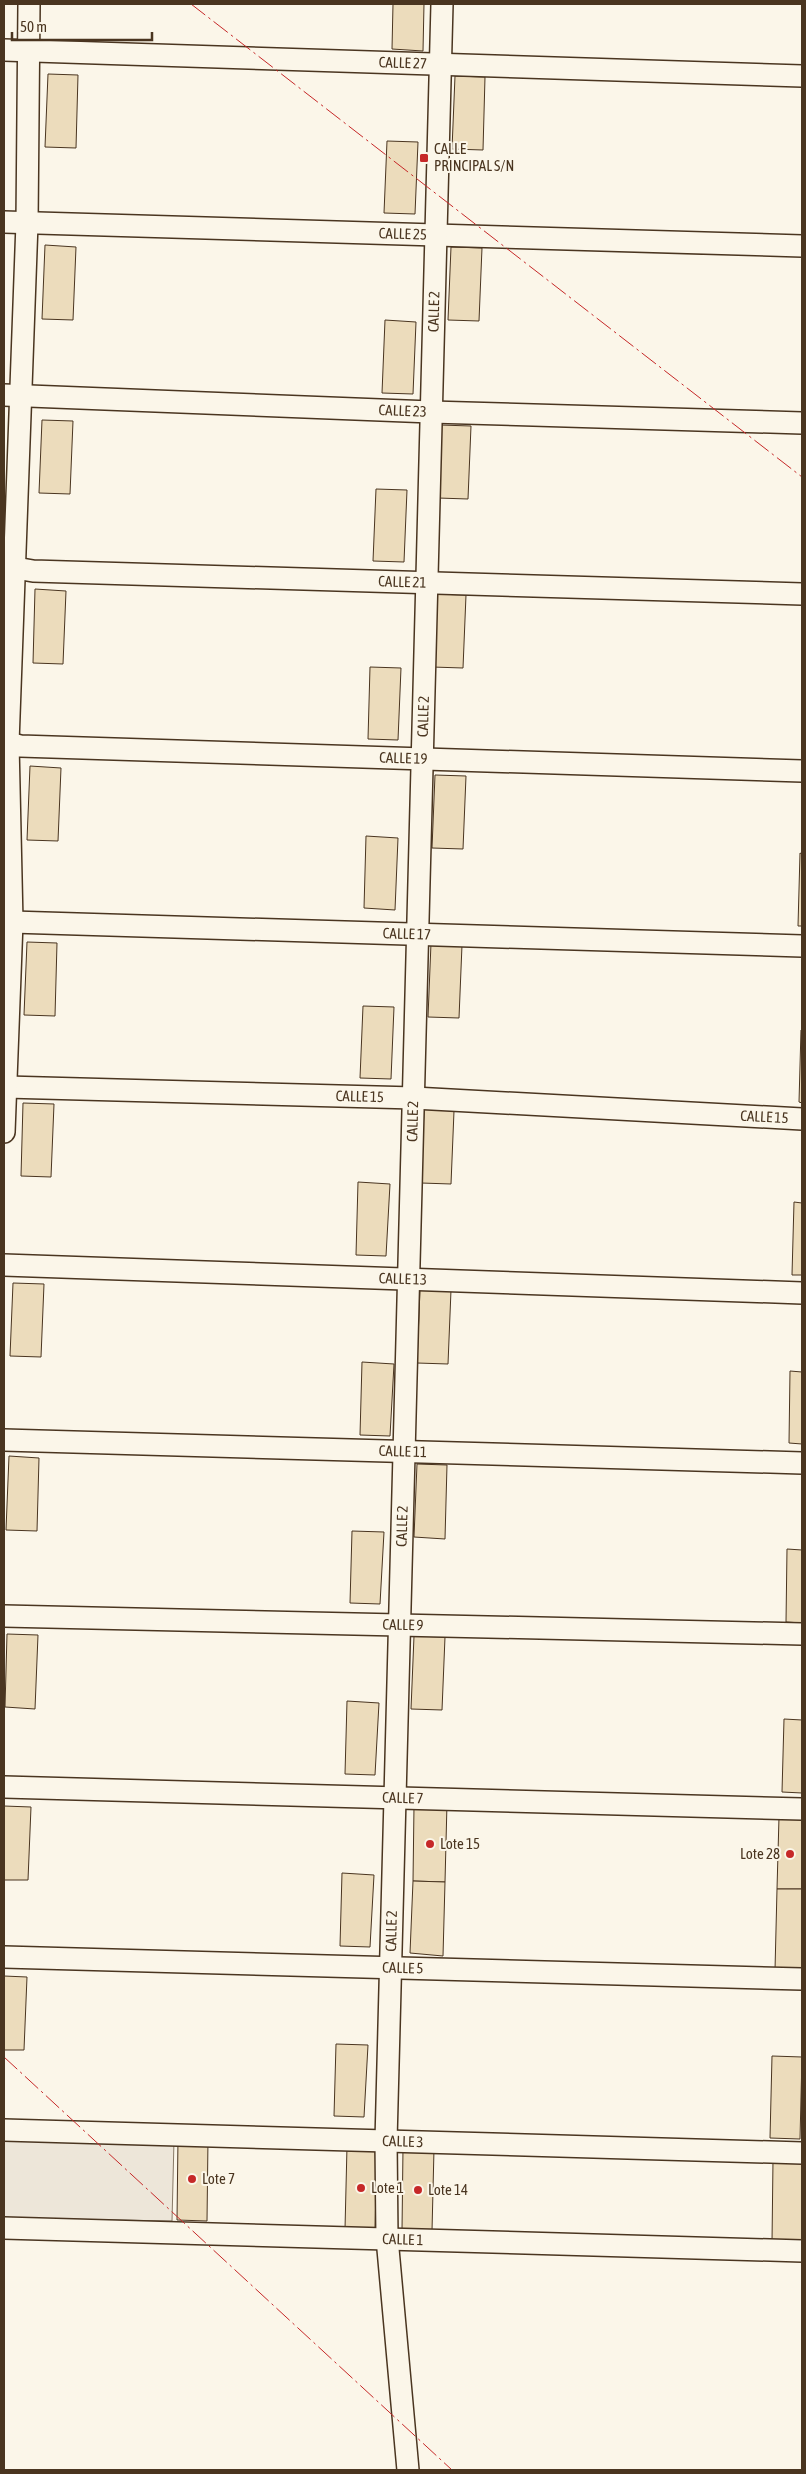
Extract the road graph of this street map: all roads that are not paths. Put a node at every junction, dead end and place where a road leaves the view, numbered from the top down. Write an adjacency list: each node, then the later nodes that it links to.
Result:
1 (29, 4): 4 (street)
2 (442, 4): 5 (street, CALLE 2)
3 (4, 50): 4 (street, CALLE 27)
4 (29, 51): 5 (street, CALLE 27); 8 (street)
5 (440, 65): 6 (street, CALLE 27); 9 (street, CALLE 2)
6 (802, 76)
7 (4, 222): 8 (street, CALLE 25)
8 (27, 223): 9 (street, CALLE 25); 11 (street)
9 (436, 235): 10 (street, CALLE 25); 12 (street, CALLE 2)
10 (802, 246)
11 (13, 396): 12 (street, CALLE 23); 14 (street)
12 (431, 412): 13 (street, CALLE 23); 15 (street, CALLE 2)
13 (802, 423)
14 (9, 567): 15 (street, CALLE 21); 17 (street)
15 (426, 583): 16 (street, CALLE 21); 18 (street, CALLE 2)
16 (802, 594)
17 (6, 743): 18 (street, CALLE 19); 20 (street)
18 (421, 760): 19 (street, CALLE 19); 21 (street, CALLE 2)
19 (802, 771)
20 (12, 922): 21 (street, CALLE 17); 23 (street)
21 (417, 934): 22 (street, CALLE 17); 24 (street, CALLE 2)
22 (802, 946)
23 (6, 1087): 24 (street, CALLE 15); 26 (street)
24 (414, 1098): 25 (street, CALLE 15); 28 (street, CALLE 2)
25 (802, 1119)
26 (4, 1132)
27 (4, 1265): 28 (street, CALLE 13)
28 (408, 1280): 29 (street, CALLE 13); 31 (street, CALLE 2)
29 (802, 1294)
30 (4, 1440): 31 (street, CALLE 11)
31 (404, 1452): 32 (street, CALLE 11); 34 (street, CALLE 2)
32 (802, 1463)
33 (4, 1616): 34 (street, CALLE 9)
34 (400, 1625): 35 (street, CALLE 9); 37 (street, CALLE 2)
35 (802, 1634)
36 (4, 1787): 37 (street, CALLE 7)
37 (395, 1798): 38 (street, CALLE 7); 40 (street, CALLE 2)
38 (802, 1809)
39 (4, 1957): 40 (street, CALLE 5)
40 (391, 1968): 41 (street, CALLE 5); 43 (street, CALLE 2)
41 (802, 1979)
42 (4, 2130): 43 (street, CALLE 3)
43 (386, 2141): 44 (street, CALLE 3); 46 (street, CALLE 2)
44 (802, 2152)
45 (4, 2228): 46 (street, CALLE 1)
46 (387, 2238): 47 (street, CALLE 1); 48 (street, CALLE 2)
47 (802, 2251)
48 (408, 2470)

